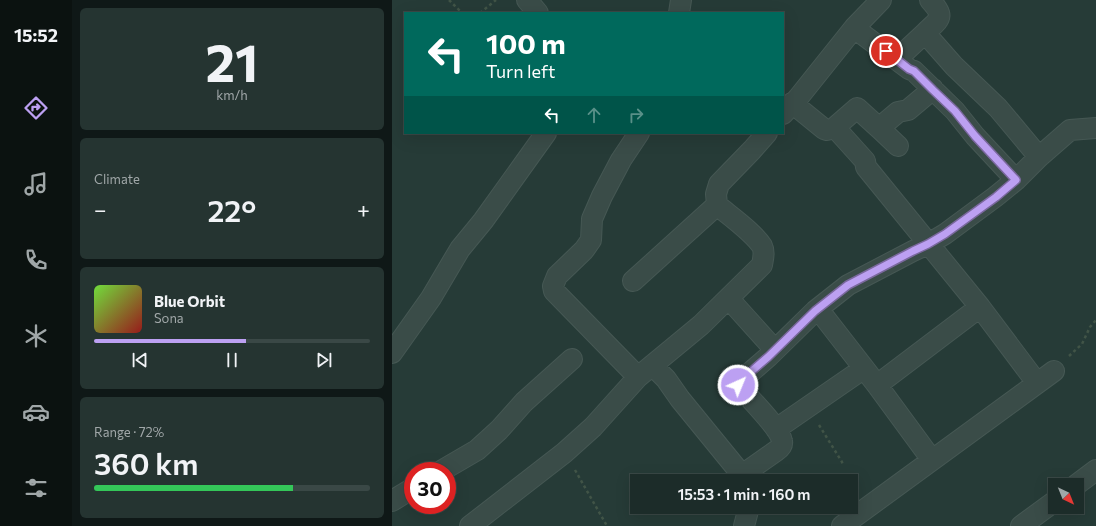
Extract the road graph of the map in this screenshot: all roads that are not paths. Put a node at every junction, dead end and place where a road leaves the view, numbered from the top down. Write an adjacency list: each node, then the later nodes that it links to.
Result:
1 (527, 0): 5 (street)
2 (681, 0): 6 (street)
3 (881, 0): 7 (street)
4 (930, 0): 8 (street)
5 (537, 12)
6 (679, 12)
7 (854, 28): 9 (street); 11 (street)
8 (925, 33): 9 (street); 19 (street)
9 (897, 59): 10 (street)
10 (933, 90): 13 (street); 20 (street)
11 (788, 109): 12 (street)
12 (834, 128): 13 (street); 22 (street)
13 (879, 128): 18 (street)
14 (1096, 128): 19 (street)
15 (545, 134): 28 (street)
16 (638, 134): 32 (street)
17 (766, 134): 21 (street)
18 (898, 146)
19 (1039, 157): 20 (street)
20 (1016, 180): 22 (street)
21 (717, 205): 23 (street); 24 (street)
22 (928, 244): 25 (street); 26 (street)
23 (633, 281)
24 (729, 299): 27 (street); 32 (street)
25 (980, 307): 33 (street); 34 (street)
26 (818, 309): 27 (street); 30 (street)
27 (775, 350): 35 (street)
28 (392, 353)
29 (572, 359): 37 (street)
30 (863, 369): 34 (street); 35 (street)
31 (1054, 371): 33 (street)
32 (646, 372): 39 (street); 46 (street)
33 (1037, 383): 36 (street)
34 (876, 385): 36 (street)
35 (776, 429): 40 (street)
36 (932, 460): 48 (street)
37 (456, 462)
38 (1096, 470): 41 (street)
39 (736, 474)
40 (746, 474)
41 (1084, 479)
42 (404, 493): 43 (street)
43 (392, 500)
44 (1048, 506): 49 (street)
45 (747, 514): 47 (street)
46 (470, 526)
47 (744, 526)
48 (842, 526)
49 (1021, 526)

